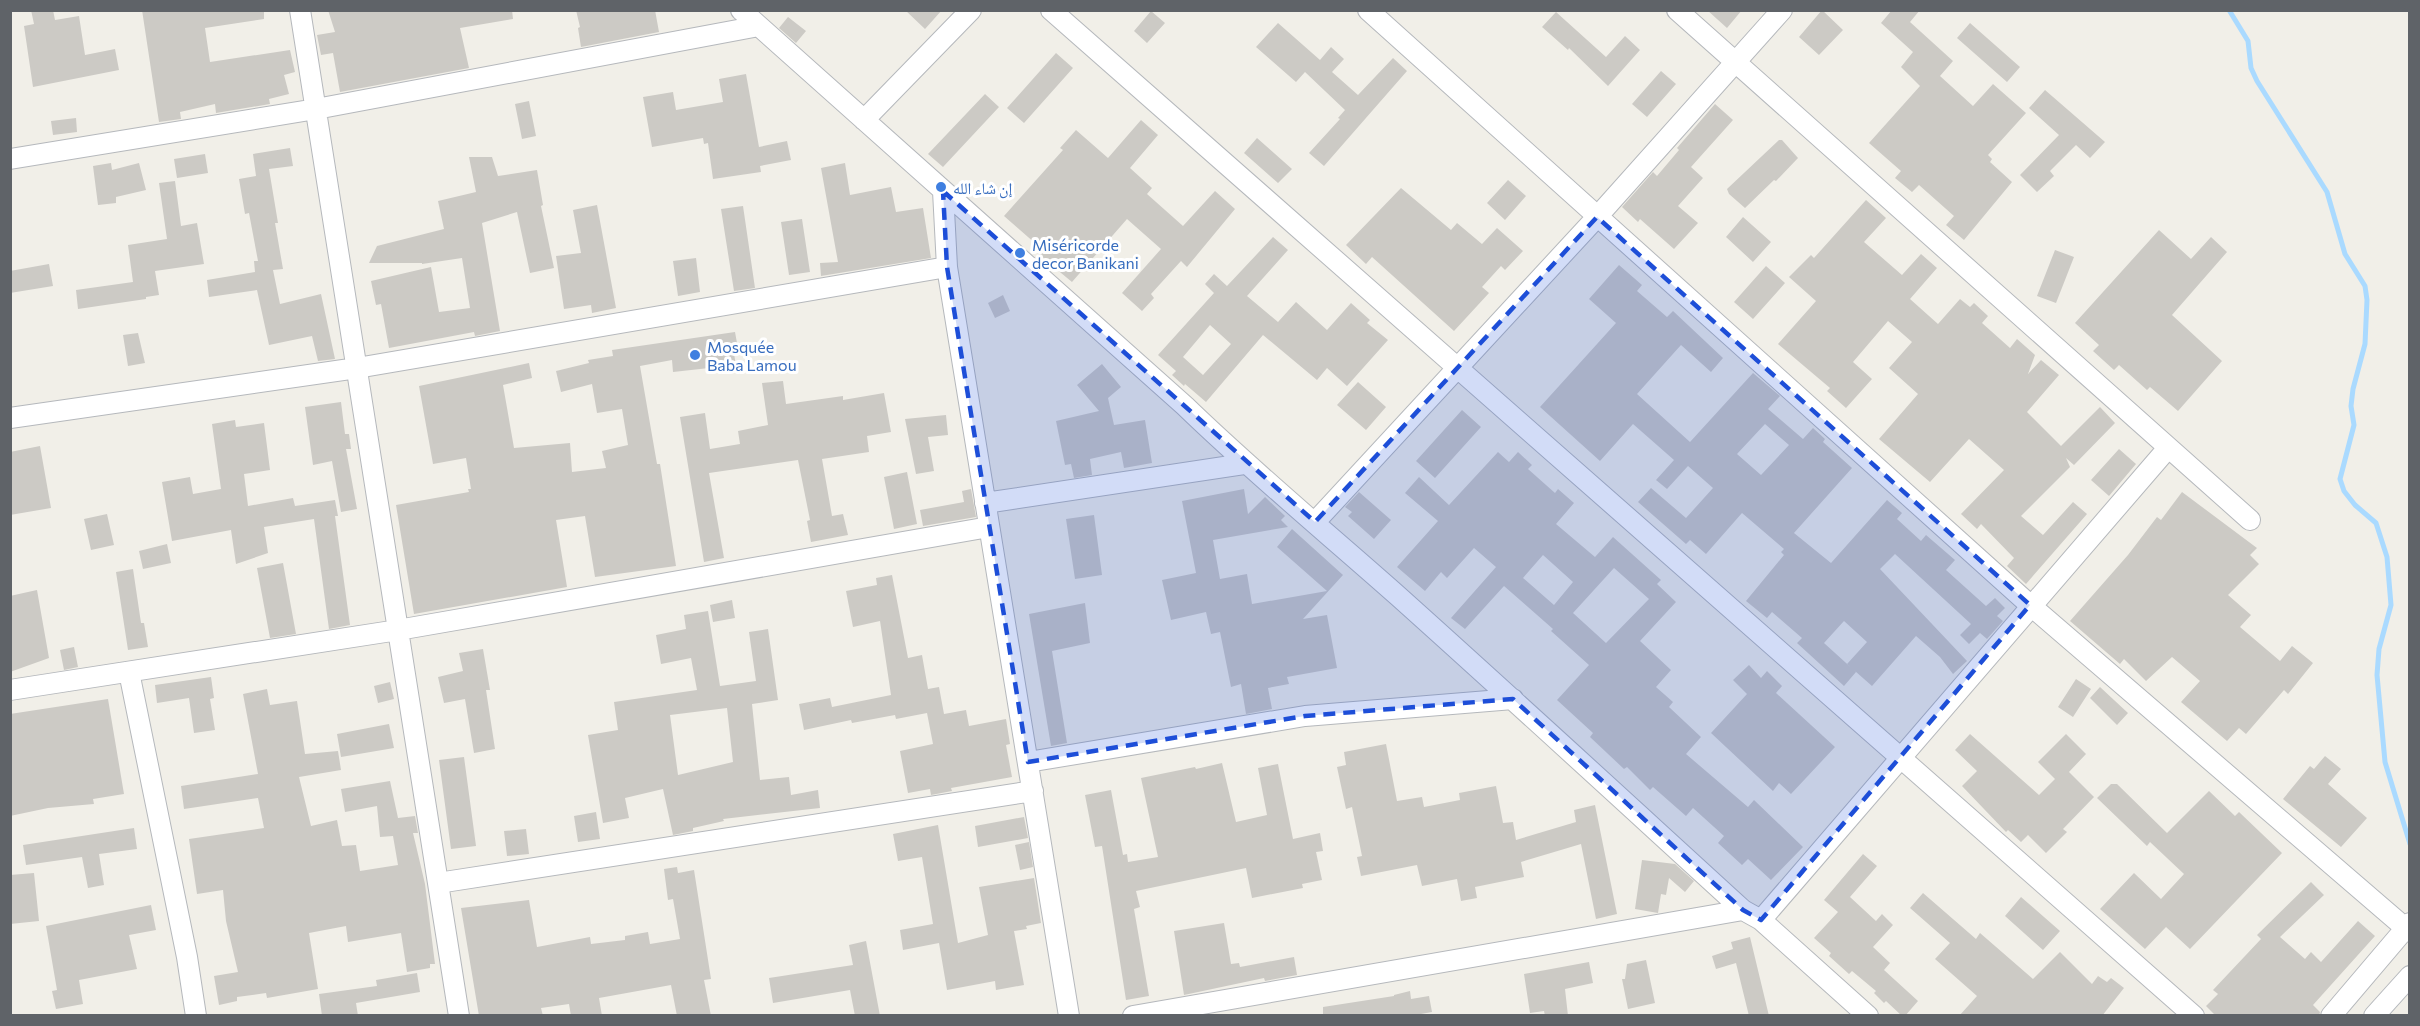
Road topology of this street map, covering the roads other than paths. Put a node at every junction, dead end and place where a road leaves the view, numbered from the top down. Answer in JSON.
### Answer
{"nodes":[{"id":1,"x":300,"y":10,"type":"edge"},
{"id":2,"x":741,"y":10,"type":"edge"},
{"id":3,"x":970,"y":10,"type":"edge"},
{"id":4,"x":1051,"y":10,"type":"edge"},
{"id":5,"x":1368,"y":10,"type":"edge"},
{"id":6,"x":1677,"y":10,"type":"edge"},
{"id":7,"x":1782,"y":10,"type":"edge"},
{"id":8,"x":759,"y":26,"type":"junction"},
{"id":9,"x":1736,"y":63,"type":"junction"},
{"id":10,"x":316,"y":109,"type":"junction"},
{"id":11,"x":864,"y":120,"type":"junction"},
{"id":12,"x":10,"y":159,"type":"edge"},
{"id":13,"x":943,"y":191,"type":"junction"},
{"id":14,"x":1597,"y":217,"type":"junction"},
{"id":15,"x":947,"y":267,"type":"junction"},
{"id":16,"x":357,"y":368,"type":"junction"},
{"id":17,"x":1457,"y":369,"type":"junction"},
{"id":18,"x":10,"y":418,"type":"edge"},
{"id":19,"x":2168,"y":448,"type":"junction"},
{"id":20,"x":1244,"y":464,"type":"junction"},
{"id":21,"x":985,"y":503,"type":"junction"},
{"id":22,"x":2250,"y":520,"type":"dead end"},
{"id":23,"x":1315,"y":522,"type":"junction"},
{"id":24,"x":989,"y":527,"type":"junction"},
{"id":25,"x":2030,"y":605,"type":"junction"},
{"id":26,"x":398,"y":630,"type":"junction"},
{"id":27,"x":129,"y":672,"type":"junction"},
{"id":28,"x":10,"y":690,"type":"edge"},
{"id":29,"x":1513,"y":699,"type":"junction"},
{"id":30,"x":1899,"y":758,"type":"junction"},
{"id":31,"x":1028,"y":762,"type":"junction"},
{"id":32,"x":1033,"y":791,"type":"junction"},
{"id":33,"x":438,"y":883,"type":"junction"},
{"id":34,"x":1743,"y":910,"type":"junction"},
{"id":35,"x":1761,"y":920,"type":"junction"},
{"id":36,"x":2408,"y":928,"type":"edge"},
{"id":37,"x":2409,"y":976,"type":"edge"},
{"id":38,"x":196,"y":1016,"type":"edge"},
{"id":39,"x":459,"y":1016,"type":"edge"},
{"id":40,"x":1069,"y":1016,"type":"edge"},
{"id":41,"x":1133,"y":1016,"type":"edge"},
{"id":42,"x":1868,"y":1016,"type":"edge"},
{"id":43,"x":2194,"y":1016,"type":"edge"},
{"id":44,"x":2331,"y":1016,"type":"edge"},
{"id":45,"x":2374,"y":1016,"type":"edge"}],
"edges":[{"from":1,"to":10,"type":"street"},
{"from":2,"to":8,"type":"street"},
{"from":3,"to":11,"type":"street"},
{"from":4,"to":17,"type":"street"},
{"from":5,"to":14,"type":"street"},
{"from":6,"to":9,"type":"street"},
{"from":7,"to":9,"type":"street"},
{"from":8,"to":10,"type":"street"},
{"from":8,"to":11,"type":"street"},
{"from":9,"to":14,"type":"street"},
{"from":9,"to":19,"type":"street"},
{"from":10,"to":12,"type":"street"},
{"from":10,"to":16,"type":"street"},
{"from":11,"to":13,"type":"street"},
{"from":13,"to":15,"type":"street"},
{"from":13,"to":20,"type":"street"},
{"from":14,"to":17,"type":"street"},
{"from":14,"to":25,"type":"street"},
{"from":15,"to":16,"type":"street"},
{"from":15,"to":21,"type":"street"},
{"from":16,"to":18,"type":"street"},
{"from":16,"to":26,"type":"street"},
{"from":17,"to":23,"type":"street"},
{"from":17,"to":30,"type":"street"},
{"from":19,"to":22,"type":"street"},
{"from":19,"to":25,"type":"street"},
{"from":20,"to":21,"type":"street"},
{"from":20,"to":23,"type":"street"},
{"from":21,"to":24,"type":"street"},
{"from":23,"to":29,"type":"street"},
{"from":24,"to":26,"type":"street"},
{"from":24,"to":31,"type":"street"},
{"from":25,"to":30,"type":"street"},
{"from":25,"to":36,"type":"street"},
{"from":26,"to":27,"type":"street"},
{"from":26,"to":33,"type":"street"},
{"from":27,"to":28,"type":"street"},
{"from":27,"to":38,"type":"street"},
{"from":29,"to":31,"type":"street"},
{"from":29,"to":34,"type":"street"},
{"from":30,"to":35,"type":"street"},
{"from":30,"to":43,"type":"street"},
{"from":31,"to":32,"type":"street"},
{"from":32,"to":33,"type":"street"},
{"from":32,"to":40,"type":"street"},
{"from":33,"to":39,"type":"street"},
{"from":34,"to":35,"type":"street"},
{"from":34,"to":41,"type":"street"},
{"from":35,"to":42,"type":"street"},
{"from":36,"to":44,"type":"street"},
{"from":37,"to":45,"type":"street"}]}
